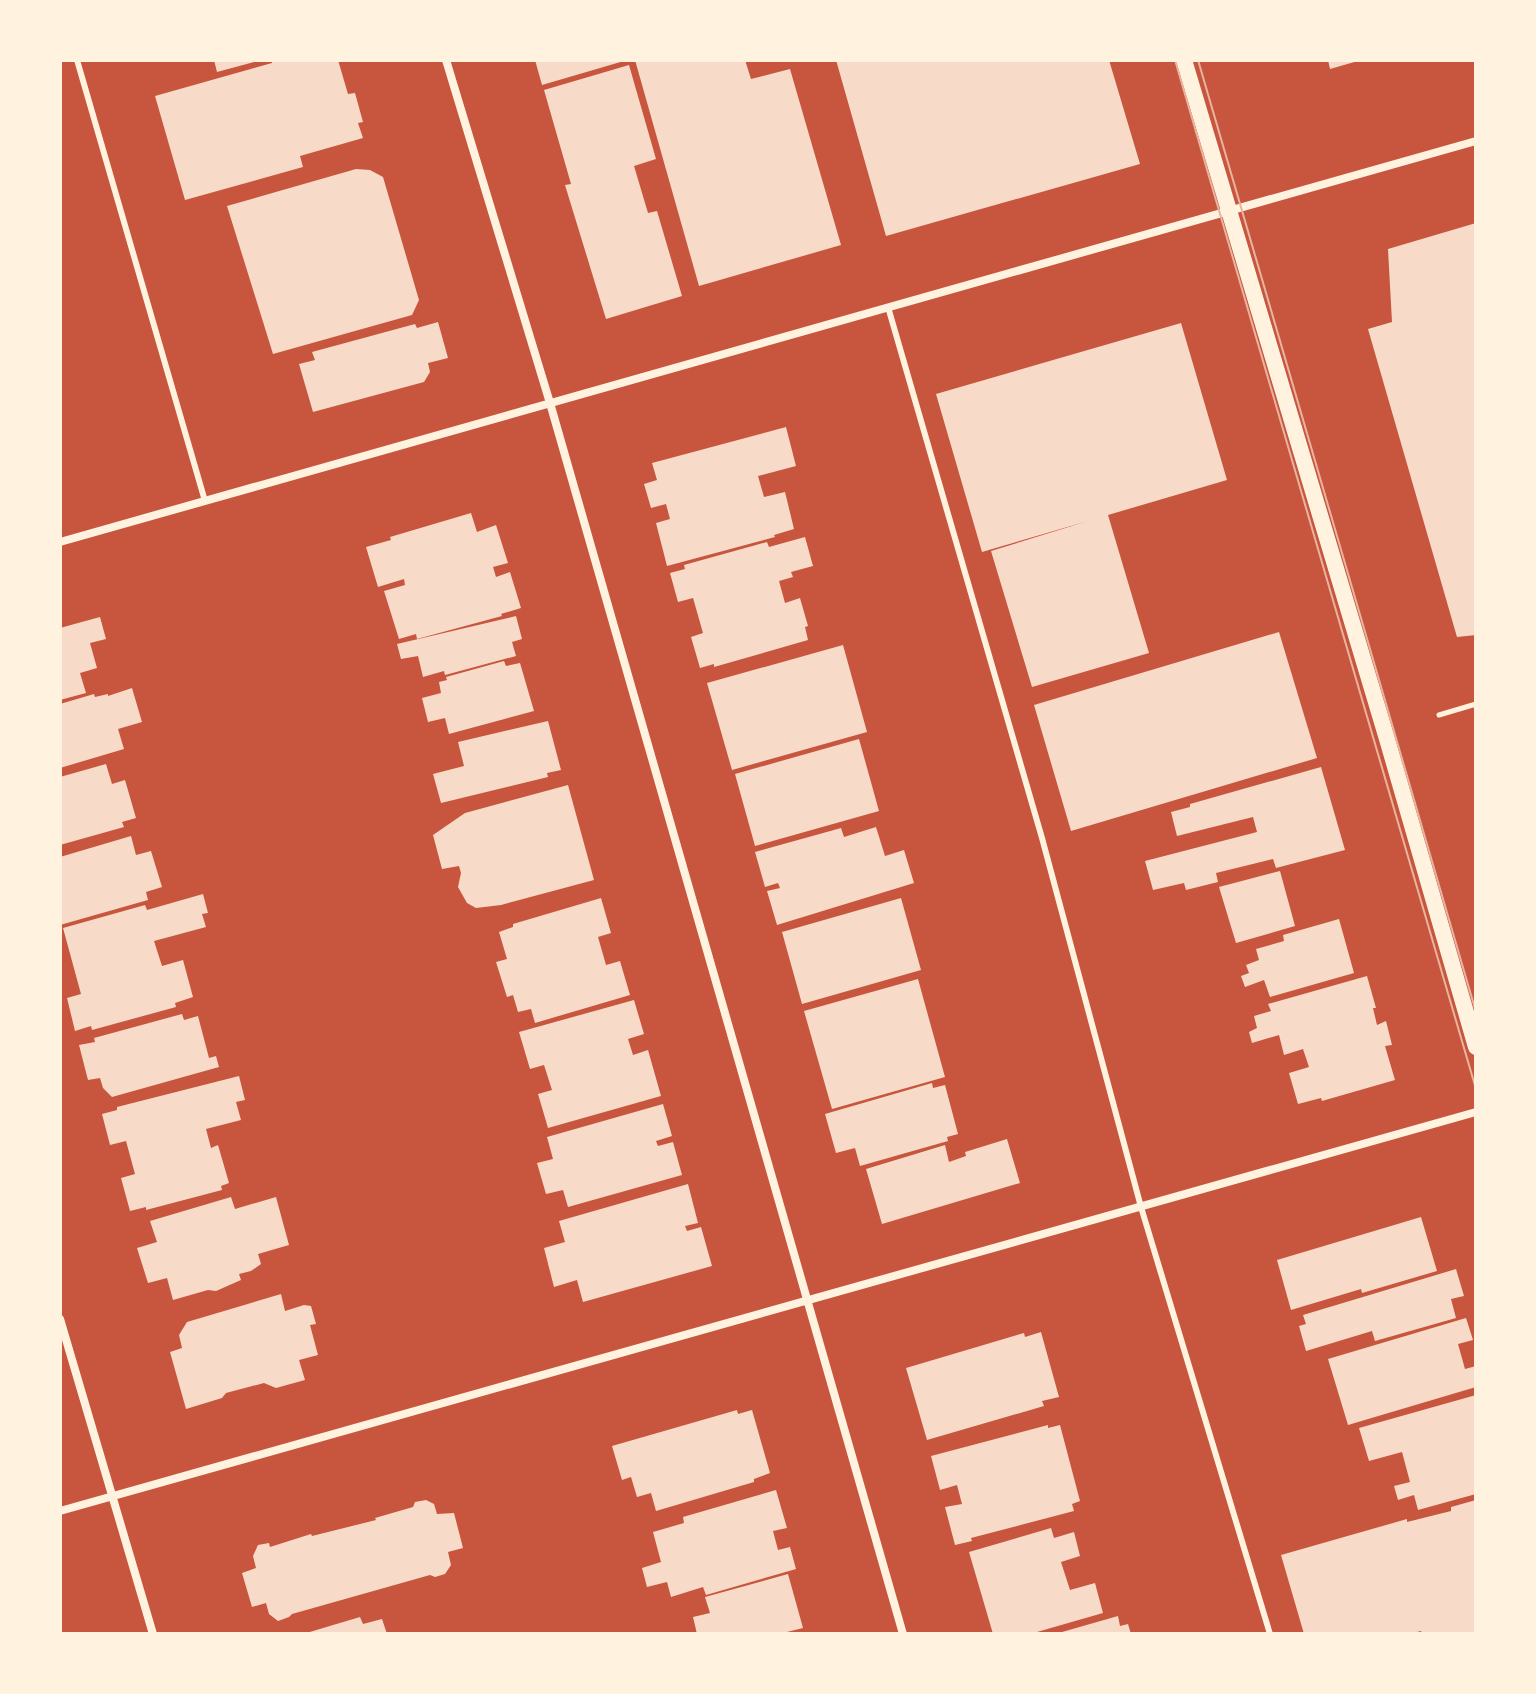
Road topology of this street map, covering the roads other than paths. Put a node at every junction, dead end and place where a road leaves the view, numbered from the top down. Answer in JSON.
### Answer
{"nodes":[{"id":1,"x":77,"y":60,"type":"edge"},
{"id":2,"x":446,"y":60,"type":"edge"},
{"id":3,"x":1184,"y":60,"type":"edge"},
{"id":4,"x":1476,"y":141,"type":"edge"},
{"id":5,"x":1228,"y":211,"type":"junction"},
{"id":6,"x":888,"y":307,"type":"junction"},
{"id":7,"x":550,"y":403,"type":"junction"},
{"id":8,"x":205,"y":501,"type":"junction"},
{"id":9,"x":60,"y":542,"type":"edge"},
{"id":10,"x":1476,"y":1047,"type":"edge"},
{"id":11,"x":1476,"y":1112,"type":"edge"},
{"id":12,"x":1141,"y":1207,"type":"junction"},
{"id":13,"x":807,"y":1300,"type":"junction"},
{"id":14,"x":60,"y":1319,"type":"edge"},
{"id":15,"x":112,"y":1497,"type":"junction"},
{"id":16,"x":60,"y":1511,"type":"edge"},
{"id":17,"x":153,"y":1634,"type":"edge"},
{"id":18,"x":903,"y":1634,"type":"edge"},
{"id":19,"x":1270,"y":1634,"type":"edge"}],
"edges":[{"from":1,"to":8,"type":"lane"},
{"from":2,"to":7,"type":"street"},
{"from":3,"to":5,"type":"main road"},
{"from":4,"to":5,"type":"street"},
{"from":5,"to":6,"type":"street"},
{"from":5,"to":10,"type":"main road"},
{"from":6,"to":7,"type":"street"},
{"from":6,"to":12,"type":"lane"},
{"from":7,"to":8,"type":"street"},
{"from":7,"to":13,"type":"street"},
{"from":8,"to":9,"type":"street"},
{"from":11,"to":12,"type":"street"},
{"from":12,"to":13,"type":"street"},
{"from":12,"to":19,"type":"lane"},
{"from":13,"to":15,"type":"street"},
{"from":13,"to":18,"type":"street"},
{"from":14,"to":15,"type":"street"},
{"from":15,"to":16,"type":"street"},
{"from":15,"to":17,"type":"street"}]}
